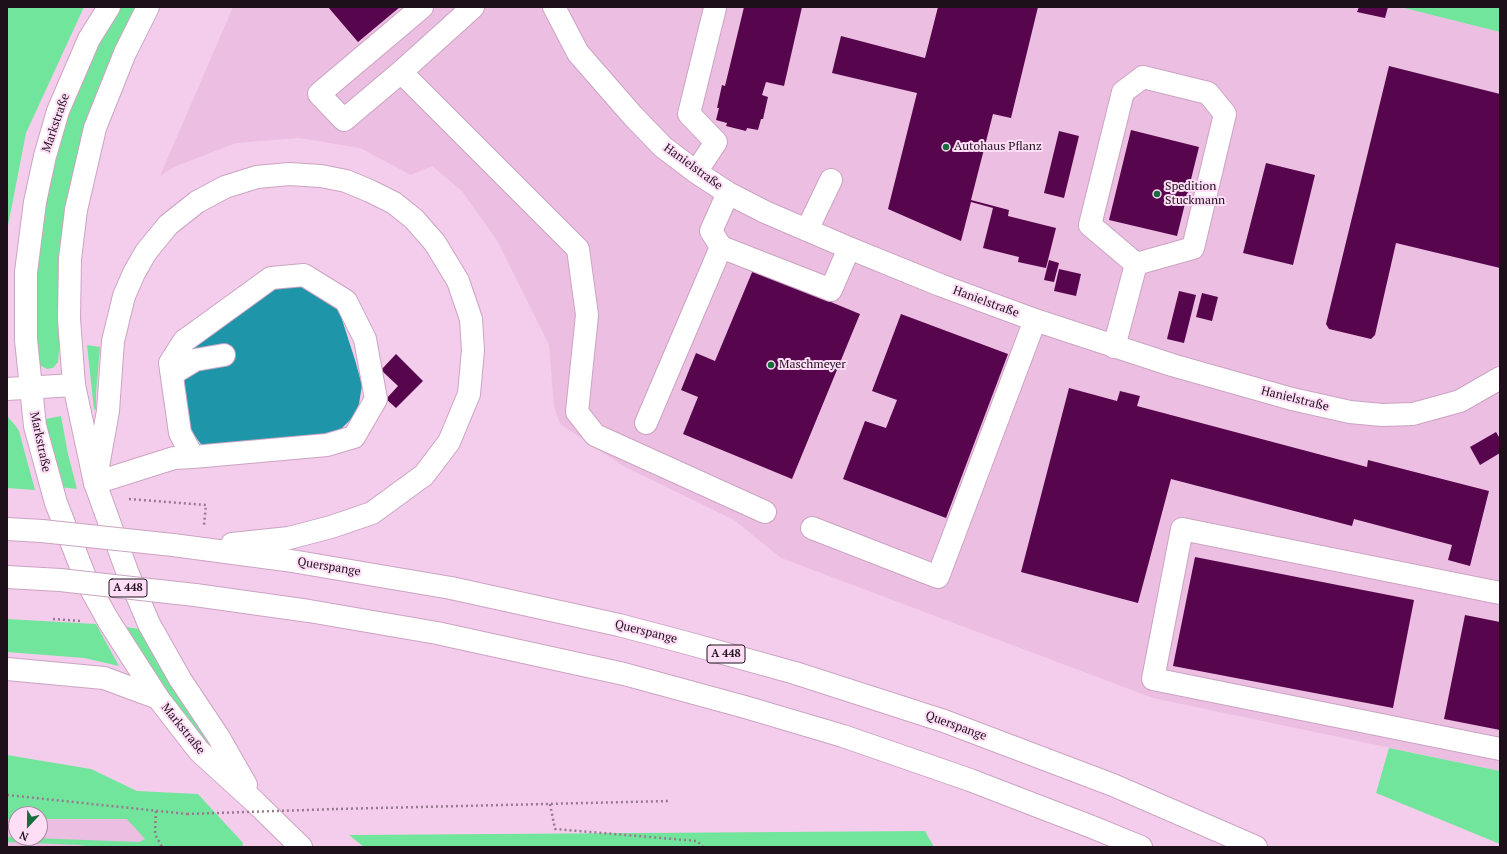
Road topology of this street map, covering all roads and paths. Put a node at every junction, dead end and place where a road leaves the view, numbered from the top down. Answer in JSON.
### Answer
{"nodes":[{"id":1,"x":109,"y":7,"type":"edge"},
{"id":2,"x":148,"y":7,"type":"edge"},
{"id":3,"x":422,"y":7,"type":"edge"},
{"id":4,"x":473,"y":7,"type":"edge"},
{"id":5,"x":554,"y":7,"type":"edge"},
{"id":6,"x":715,"y":8,"type":"dead end"},
{"id":7,"x":401,"y":72,"type":"junction"},
{"id":8,"x":696,"y":172,"type":"junction"},
{"id":9,"x":831,"y":180,"type":"dead end"},
{"id":10,"x":728,"y":193,"type":"junction"},
{"id":11,"x":807,"y":230,"type":"junction"},
{"id":12,"x":721,"y":247,"type":"junction"},
{"id":13,"x":849,"y":248,"type":"junction"},
{"id":14,"x":1136,"y":264,"type":"junction"},
{"id":15,"x":1035,"y":320,"type":"junction"},
{"id":16,"x":1114,"y":347,"type":"junction"},
{"id":17,"x":224,"y":355,"type":"dead end"},
{"id":18,"x":172,"y":374,"type":"junction"},
{"id":19,"x":1500,"y":378,"type":"edge"},
{"id":20,"x":74,"y":385,"type":"junction"},
{"id":21,"x":31,"y":388,"type":"junction"},
{"id":22,"x":7,"y":390,"type":"edge"},
{"id":23,"x":646,"y":423,"type":"dead end"},
{"id":24,"x":193,"y":457,"type":"junction"},
{"id":25,"x":95,"y":483,"type":"junction"},
{"id":26,"x":152,"y":500,"type":"dead end"},
{"id":27,"x":765,"y":512,"type":"dead end"},
{"id":28,"x":812,"y":528,"type":"dead end"},
{"id":29,"x":7,"y":529,"type":"edge"},
{"id":30,"x":173,"y":545,"type":"junction"},
{"id":31,"x":202,"y":545,"type":"junction"},
{"id":32,"x":7,"y":577,"type":"edge"},
{"id":33,"x":1499,"y":587,"type":"edge"},
{"id":34,"x":53,"y":619,"type":"dead end"},
{"id":35,"x":87,"y":621,"type":"dead end"},
{"id":36,"x":7,"y":669,"type":"edge"},
{"id":37,"x":158,"y":698,"type":"junction"},
{"id":38,"x":1500,"y":749,"type":"edge"},
{"id":39,"x":7,"y":795,"type":"edge"},
{"id":40,"x":670,"y":801,"type":"dead end"},
{"id":41,"x":255,"y":802,"type":"junction"},
{"id":42,"x":550,"y":804,"type":"junction"},
{"id":43,"x":156,"y":811,"type":"junction"},
{"id":44,"x":162,"y":847,"type":"edge"},
{"id":45,"x":301,"y":847,"type":"edge"},
{"id":46,"x":703,"y":847,"type":"edge"},
{"id":47,"x":1141,"y":847,"type":"edge"},
{"id":48,"x":1256,"y":847,"type":"edge"}],
"edges":[{"from":1,"to":21,"type":"main road","name":"Markstraße"},
{"from":2,"to":20,"type":"main road","name":"Markstraße"},
{"from":3,"to":7,"type":"main road"},
{"from":4,"to":7,"type":"main road"},
{"from":5,"to":8,"type":"main road","name":"Hanielstraße"},
{"from":6,"to":8,"type":"main road"},
{"from":7,"to":27,"type":"main road"},
{"from":8,"to":10,"type":"main road","name":"Hanielstraße"},
{"from":9,"to":11,"type":"main road"},
{"from":10,"to":11,"type":"main road","name":"Hanielstraße"},
{"from":10,"to":12,"type":"main road"},
{"from":11,"to":13,"type":"main road","name":"Hanielstraße"},
{"from":12,"to":13,"type":"main road"},
{"from":12,"to":23,"type":"main road"},
{"from":13,"to":15,"type":"main road","name":"Hanielstraße"},
{"from":14,"to":14,"type":"main road"},
{"from":14,"to":16,"type":"main road"},
{"from":15,"to":16,"type":"main road","name":"Hanielstraße"},
{"from":15,"to":28,"type":"main road"},
{"from":16,"to":19,"type":"main road","name":"Hanielstraße"},
{"from":17,"to":18,"type":"main road"},
{"from":18,"to":24,"type":"main road"},
{"from":18,"to":24,"type":"main road"},
{"from":20,"to":21,"type":"main road"},
{"from":20,"to":25,"type":"main road","name":"Markstraße"},
{"from":21,"to":22,"type":"main road"},
{"from":21,"to":37,"type":"main road","name":"Markstraße"},
{"from":24,"to":25,"type":"main road"},
{"from":25,"to":31,"type":"main road"},
{"from":25,"to":41,"type":"main road","name":"Markstraße"},
{"from":26,"to":31,"type":"path"},
{"from":29,"to":30,"type":"main road","name":"Querspange","number":"A 448","bridge":true},
{"from":30,"to":31,"type":"main road"},
{"from":30,"to":48,"type":"main road","name":"Querspange","number":"A 448"},
{"from":32,"to":47,"type":"main road","number":"A 448","bridge":true},
{"from":33,"to":38,"type":"main road"},
{"from":34,"to":35,"type":"path"},
{"from":36,"to":37,"type":"main road"},
{"from":37,"to":41,"type":"main road","name":"Markstraße"},
{"from":39,"to":43,"type":"path"},
{"from":40,"to":42,"type":"path"},
{"from":41,"to":45,"type":"main road","name":"Markstraße"},
{"from":42,"to":43,"type":"path","bridge":true},
{"from":42,"to":46,"type":"path"},
{"from":43,"to":44,"type":"path"}]}
